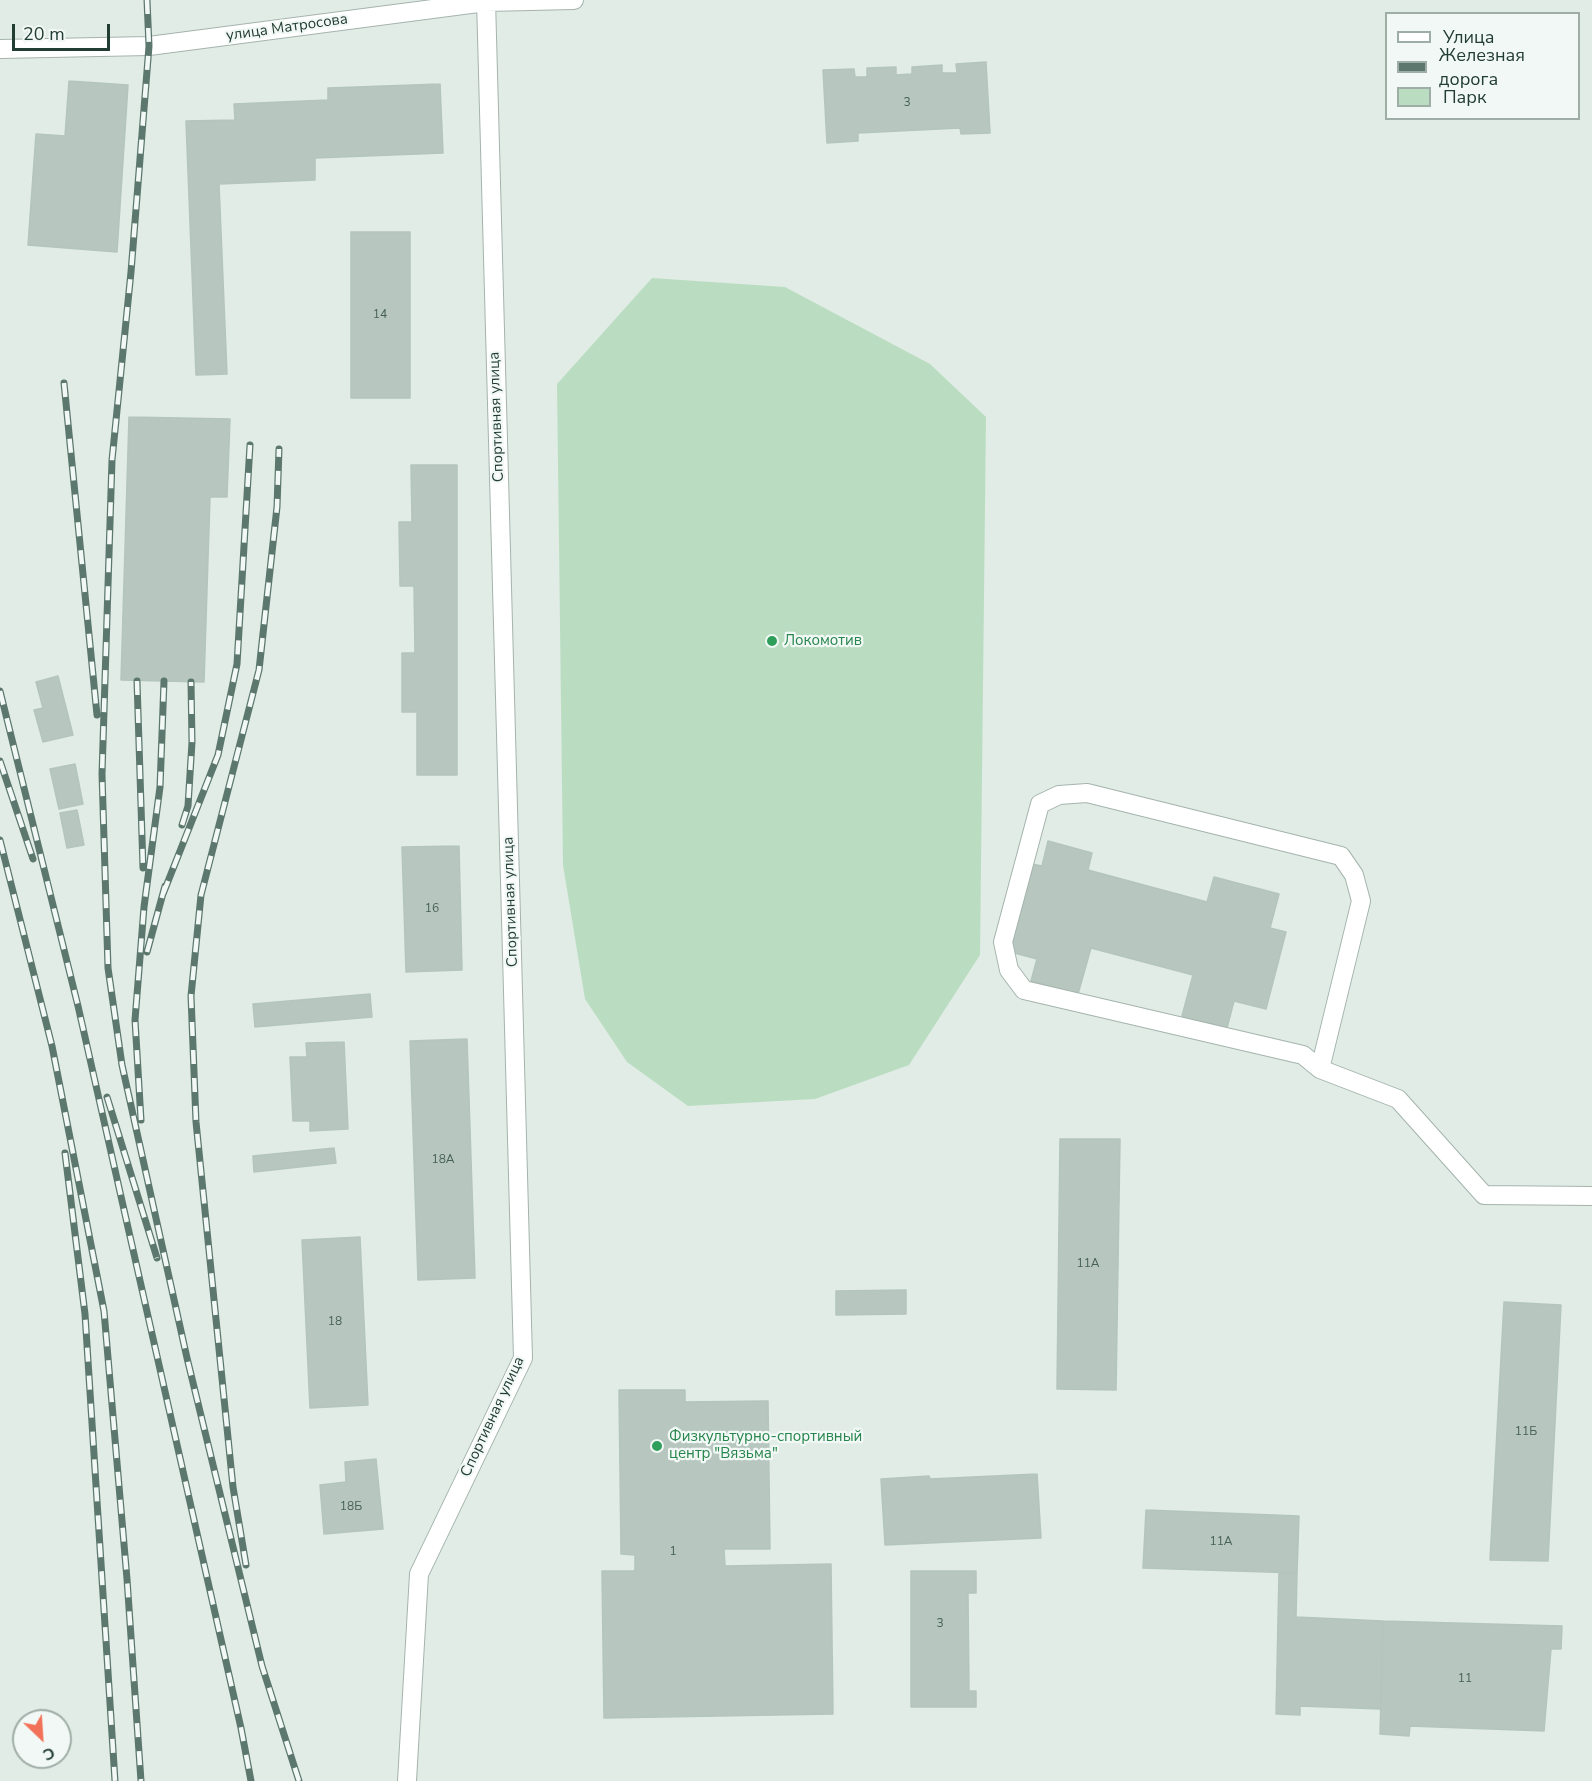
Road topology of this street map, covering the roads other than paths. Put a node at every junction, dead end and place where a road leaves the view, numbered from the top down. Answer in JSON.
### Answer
{"nodes":[{"id":1,"x":574,"y":0,"type":"edge"},
{"id":2,"x":486,"y":1,"type":"edge"},
{"id":3,"x":0,"y":49,"type":"edge"},
{"id":4,"x":1320,"y":1069,"type":"junction"},
{"id":5,"x":1592,"y":1196,"type":"edge"},
{"id":6,"x":407,"y":1781,"type":"edge"}],
"edges":[{"from":1,"to":2,"type":"street","name":"улица Матросова"},
{"from":2,"to":3,"type":"street","name":"улица Матросова"},
{"from":2,"to":6,"type":"street","name":"Спортивная улица"},
{"from":4,"to":4,"type":"street"},
{"from":4,"to":5,"type":"street"}]}
